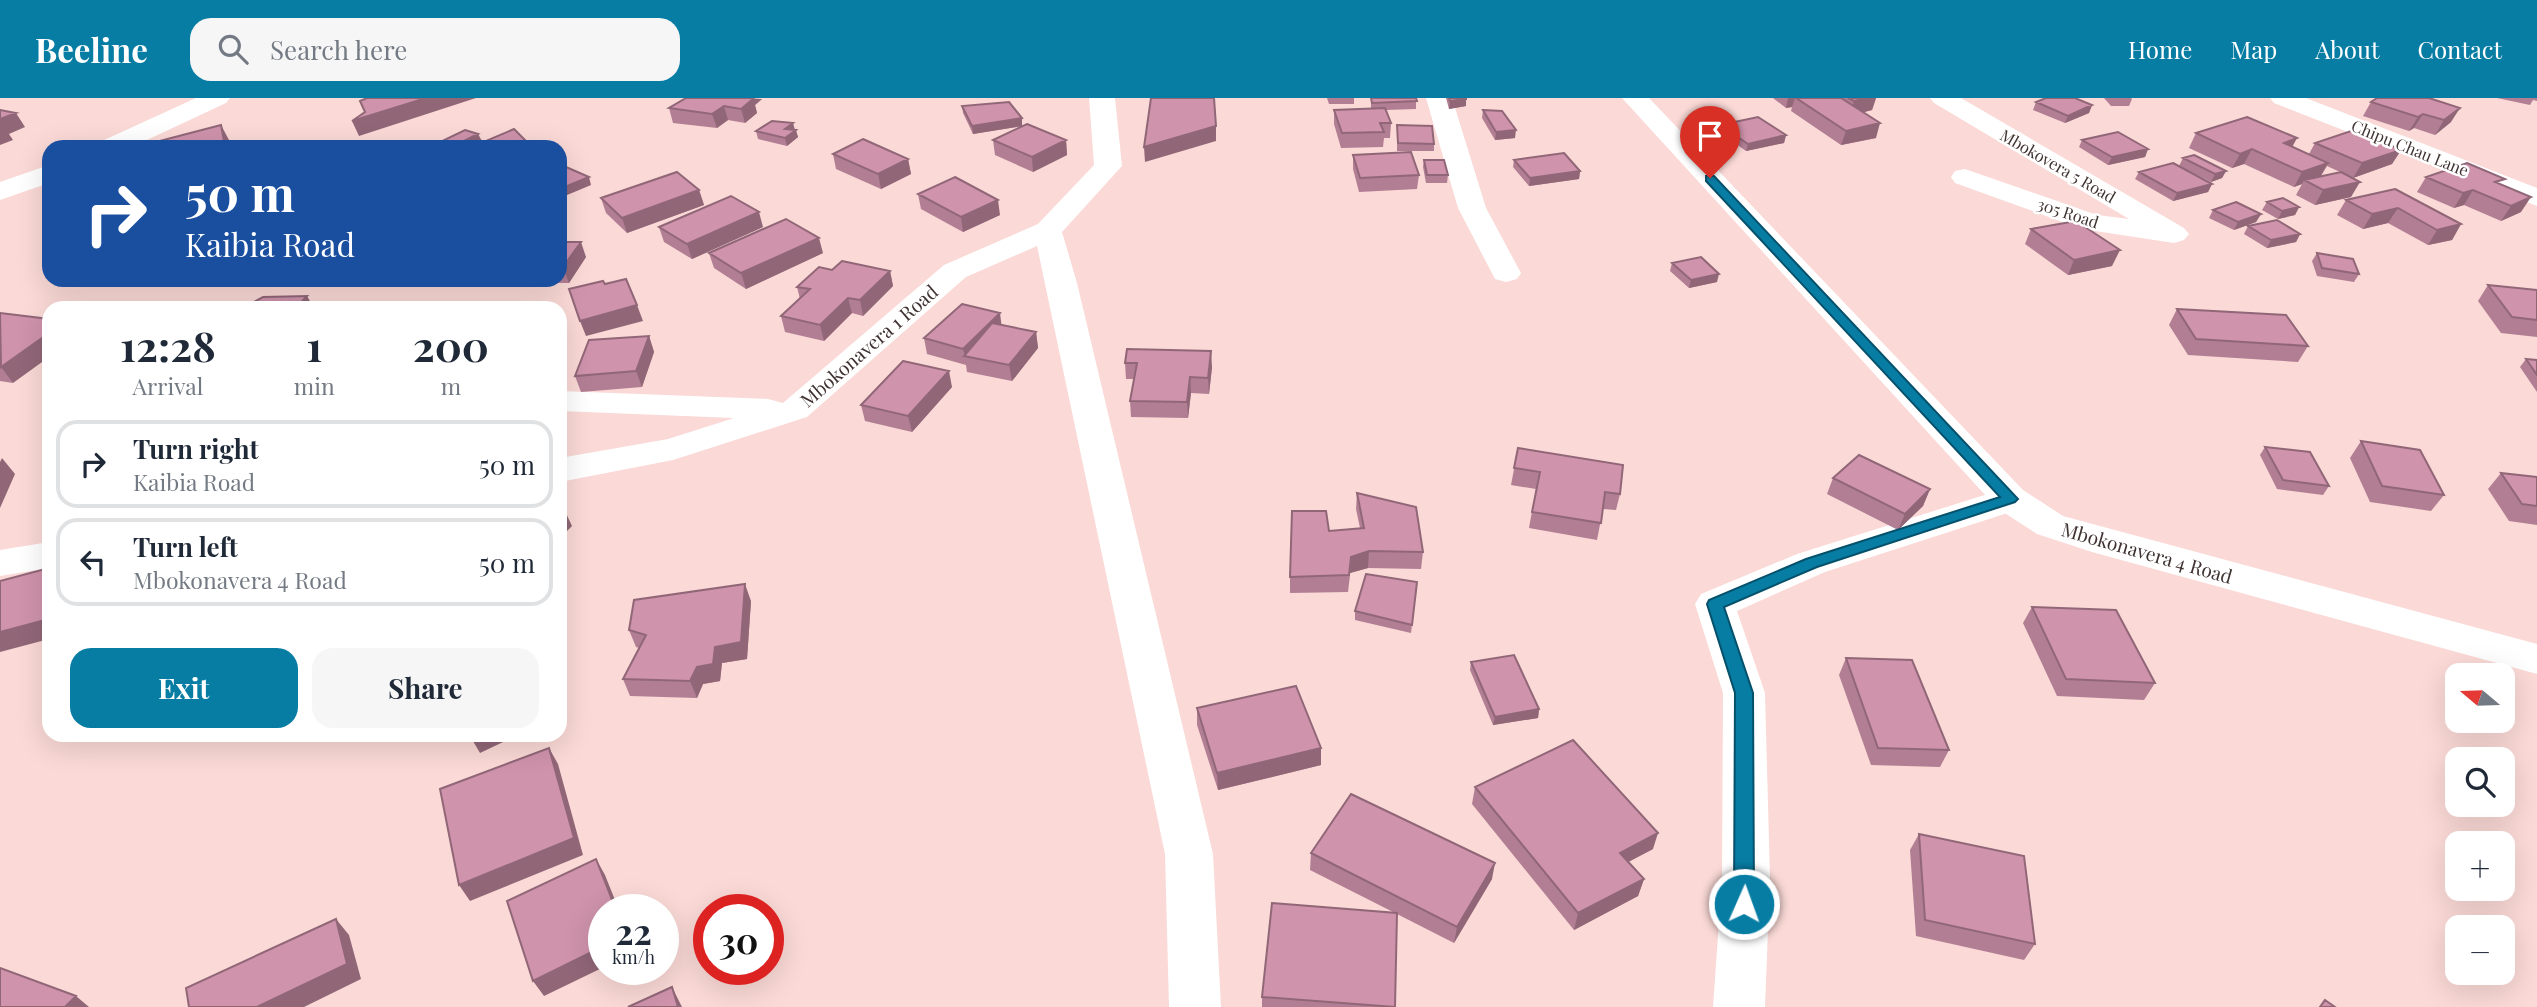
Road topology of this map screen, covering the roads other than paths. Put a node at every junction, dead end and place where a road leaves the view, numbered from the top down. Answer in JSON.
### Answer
{"nodes":[{"id":1,"x":216,"y":98,"type":"edge"},
{"id":2,"x":1102,"y":98,"type":"edge"},
{"id":3,"x":1439,"y":98,"type":"edge"},
{"id":4,"x":1635,"y":98,"type":"edge"},
{"id":5,"x":1943,"y":98,"type":"edge"},
{"id":6,"x":2283,"y":98,"type":"edge"},
{"id":7,"x":126,"y":140,"type":"edge"},
{"id":8,"x":42,"y":176,"type":"edge"},
{"id":9,"x":1965,"y":177,"type":"dead end"},
{"id":10,"x":0,"y":192,"type":"edge"},
{"id":11,"x":2537,"y":198,"type":"edge"},
{"id":12,"x":1047,"y":231,"type":"junction"},
{"id":13,"x":2174,"y":234,"type":"joint"},
{"id":14,"x":1506,"y":273,"type":"dead end"},
{"id":15,"x":567,"y":401,"type":"edge"},
{"id":16,"x":795,"y":410,"type":"junction"},
{"id":17,"x":567,"y":469,"type":"edge"},
{"id":18,"x":2010,"y":499,"type":"junction"},
{"id":19,"x":42,"y":556,"type":"edge"},
{"id":20,"x":0,"y":563,"type":"edge"},
{"id":21,"x":2537,"y":659,"type":"edge"},
{"id":22,"x":1195,"y":1007,"type":"edge"},
{"id":23,"x":1739,"y":1007,"type":"edge"}],
"edges":[{"from":1,"to":7,"type":"street"},
{"from":2,"to":12,"type":"street"},
{"from":3,"to":14,"type":"street"},
{"from":4,"to":18,"type":"street","name":"Mbokonavera 4 Road"},
{"from":5,"to":13,"type":"street","name":"Mbokovera 5 Road"},
{"from":6,"to":11,"type":"street","name":"Chipu Chau Lane"},
{"from":8,"to":10,"type":"street"},
{"from":9,"to":13,"type":"street","name":"305 Road"},
{"from":12,"to":16,"type":"street","name":"Mbokonavera 1 Road"},
{"from":12,"to":22,"type":"street"},
{"from":15,"to":16,"type":"street"},
{"from":16,"to":17,"type":"street","name":"Mbokonavera 1 Road"},
{"from":18,"to":21,"type":"street","name":"Mbokonavera 4 Road"},
{"from":18,"to":23,"type":"street"},
{"from":19,"to":20,"type":"street"}]}
